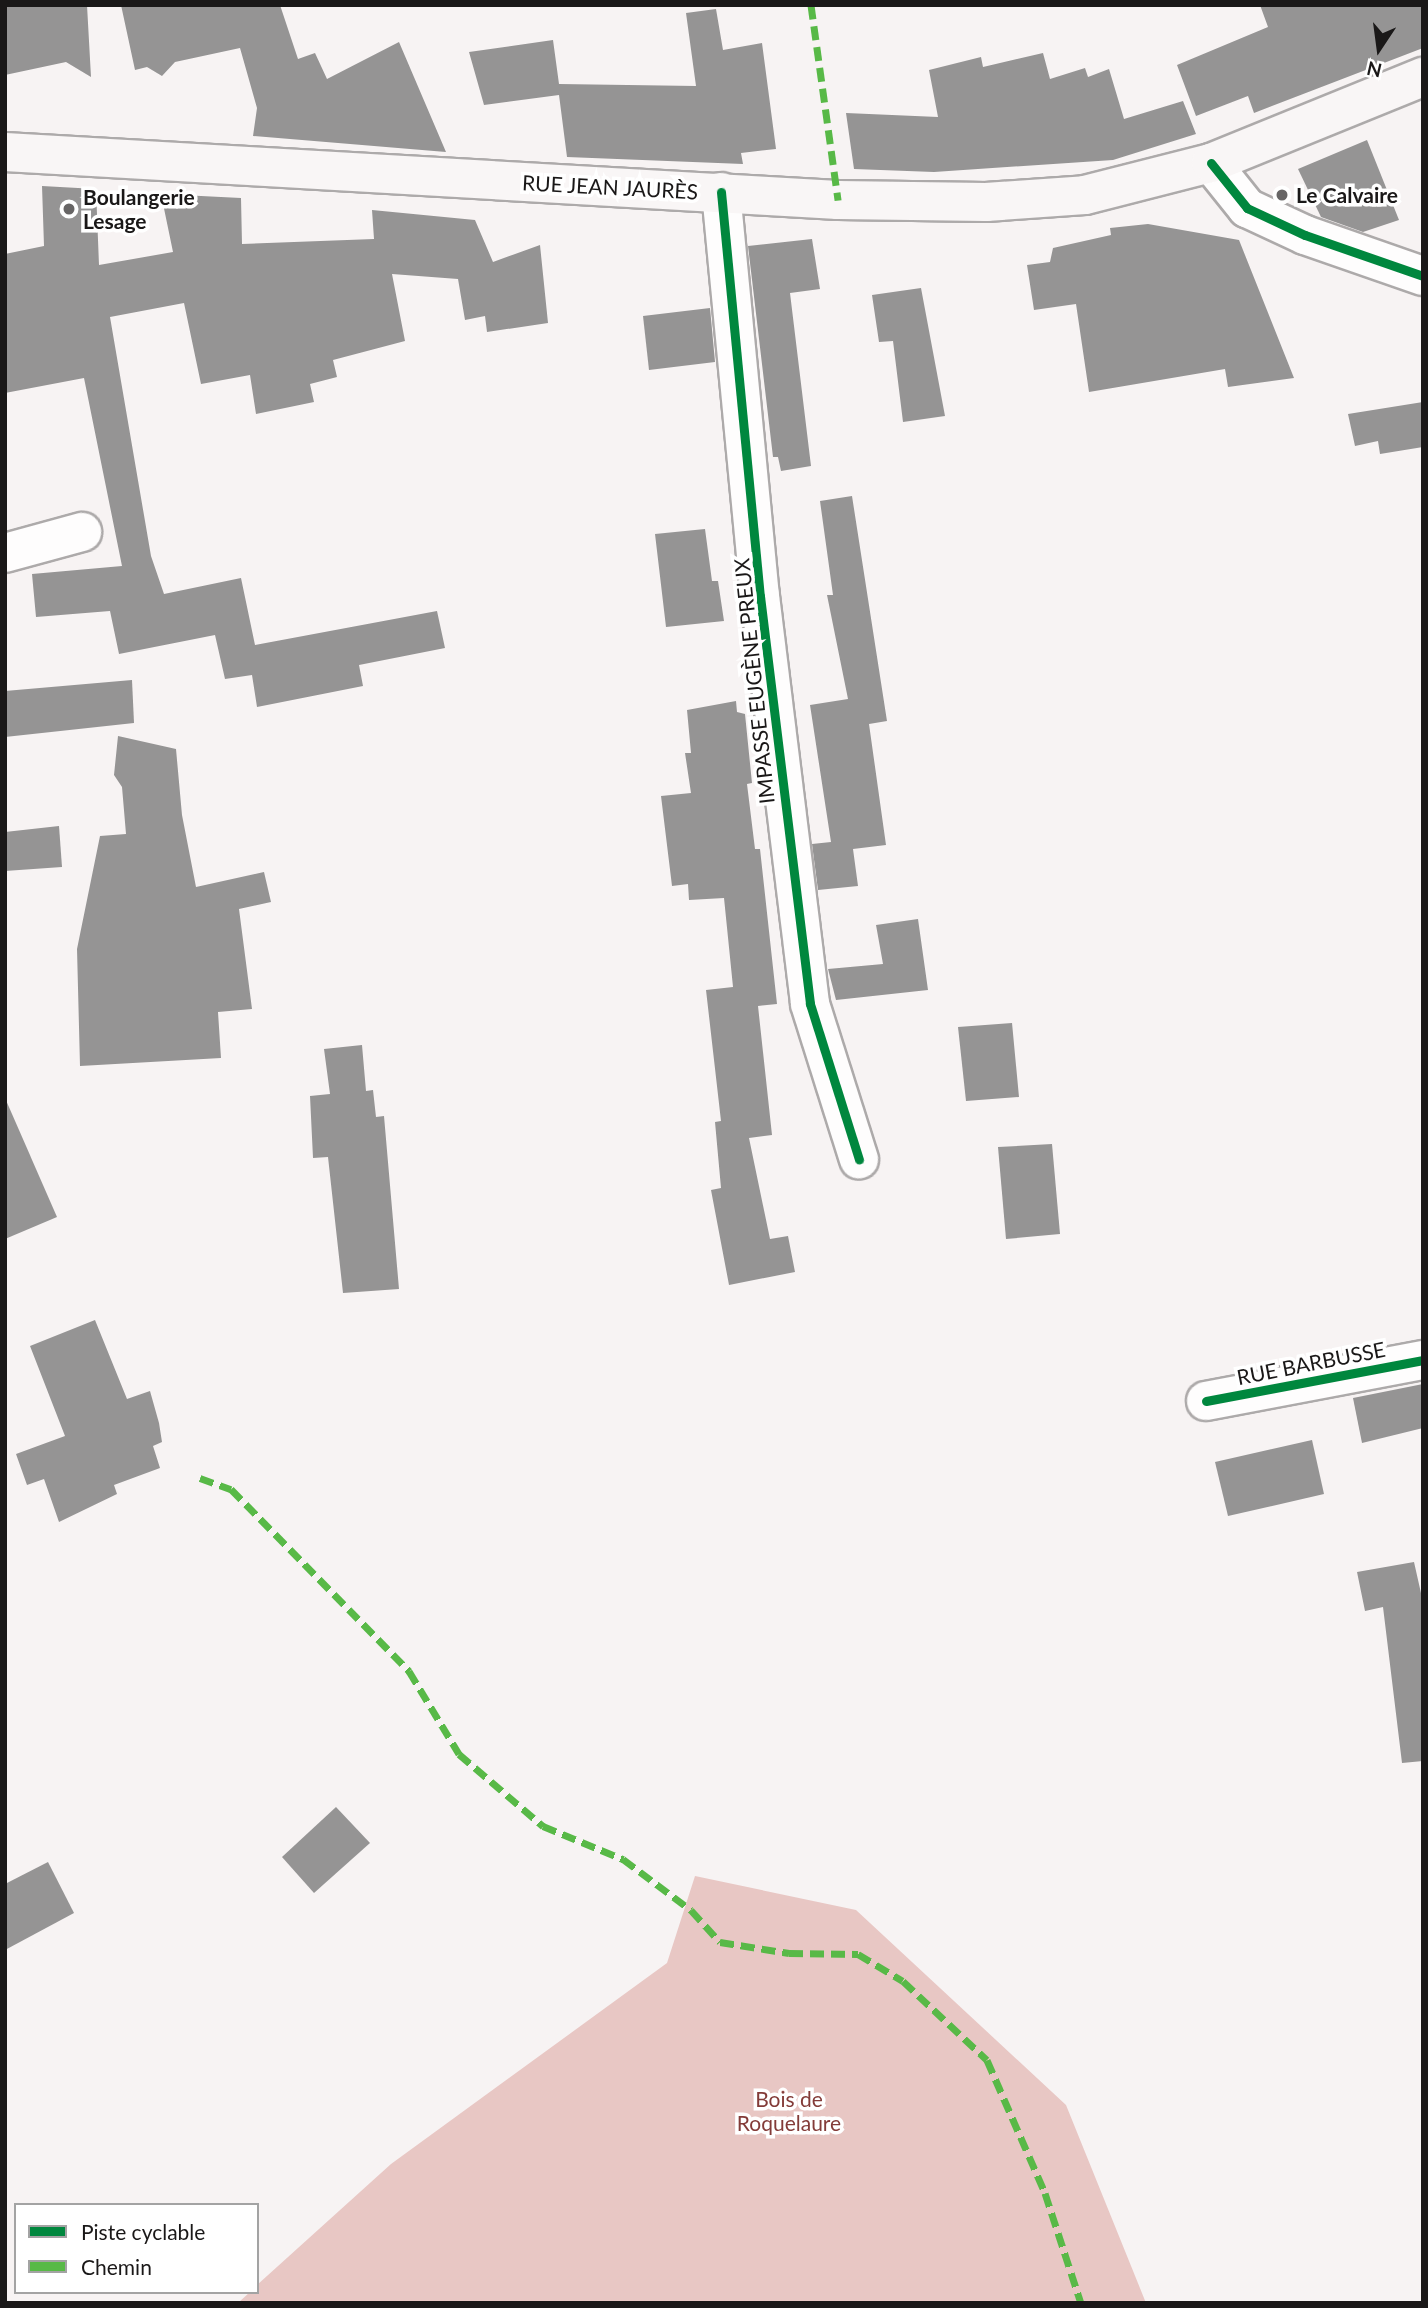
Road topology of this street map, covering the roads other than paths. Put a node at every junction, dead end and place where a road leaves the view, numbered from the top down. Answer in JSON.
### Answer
{"nodes":[{"id":1,"x":1423,"y":77,"type":"edge"},
{"id":2,"x":5,"y":152,"type":"edge"},
{"id":3,"x":1211,"y":163,"type":"junction"},
{"id":4,"x":722,"y":192,"type":"junction"},
{"id":5,"x":1423,"y":276,"type":"edge"},
{"id":6,"x":82,"y":532,"type":"dead end"},
{"id":7,"x":5,"y":553,"type":"edge"},
{"id":8,"x":859,"y":1159,"type":"dead end"},
{"id":9,"x":1423,"y":1360,"type":"edge"},
{"id":10,"x":1206,"y":1401,"type":"dead end"}],
"edges":[{"from":1,"to":3,"type":"main road","name":"RUE JEAN JAURÈS"},
{"from":2,"to":4,"type":"main road","name":"RUE JEAN JAURÈS"},
{"from":3,"to":4,"type":"main road","name":"RUE JEAN JAURÈS"},
{"from":3,"to":5,"type":"street"},
{"from":4,"to":8,"type":"street","name":"IMPASSE EUGÈNE PREUX"},
{"from":6,"to":7,"type":"street"},
{"from":9,"to":10,"type":"street","name":"RUE BARBUSSE"}]}
